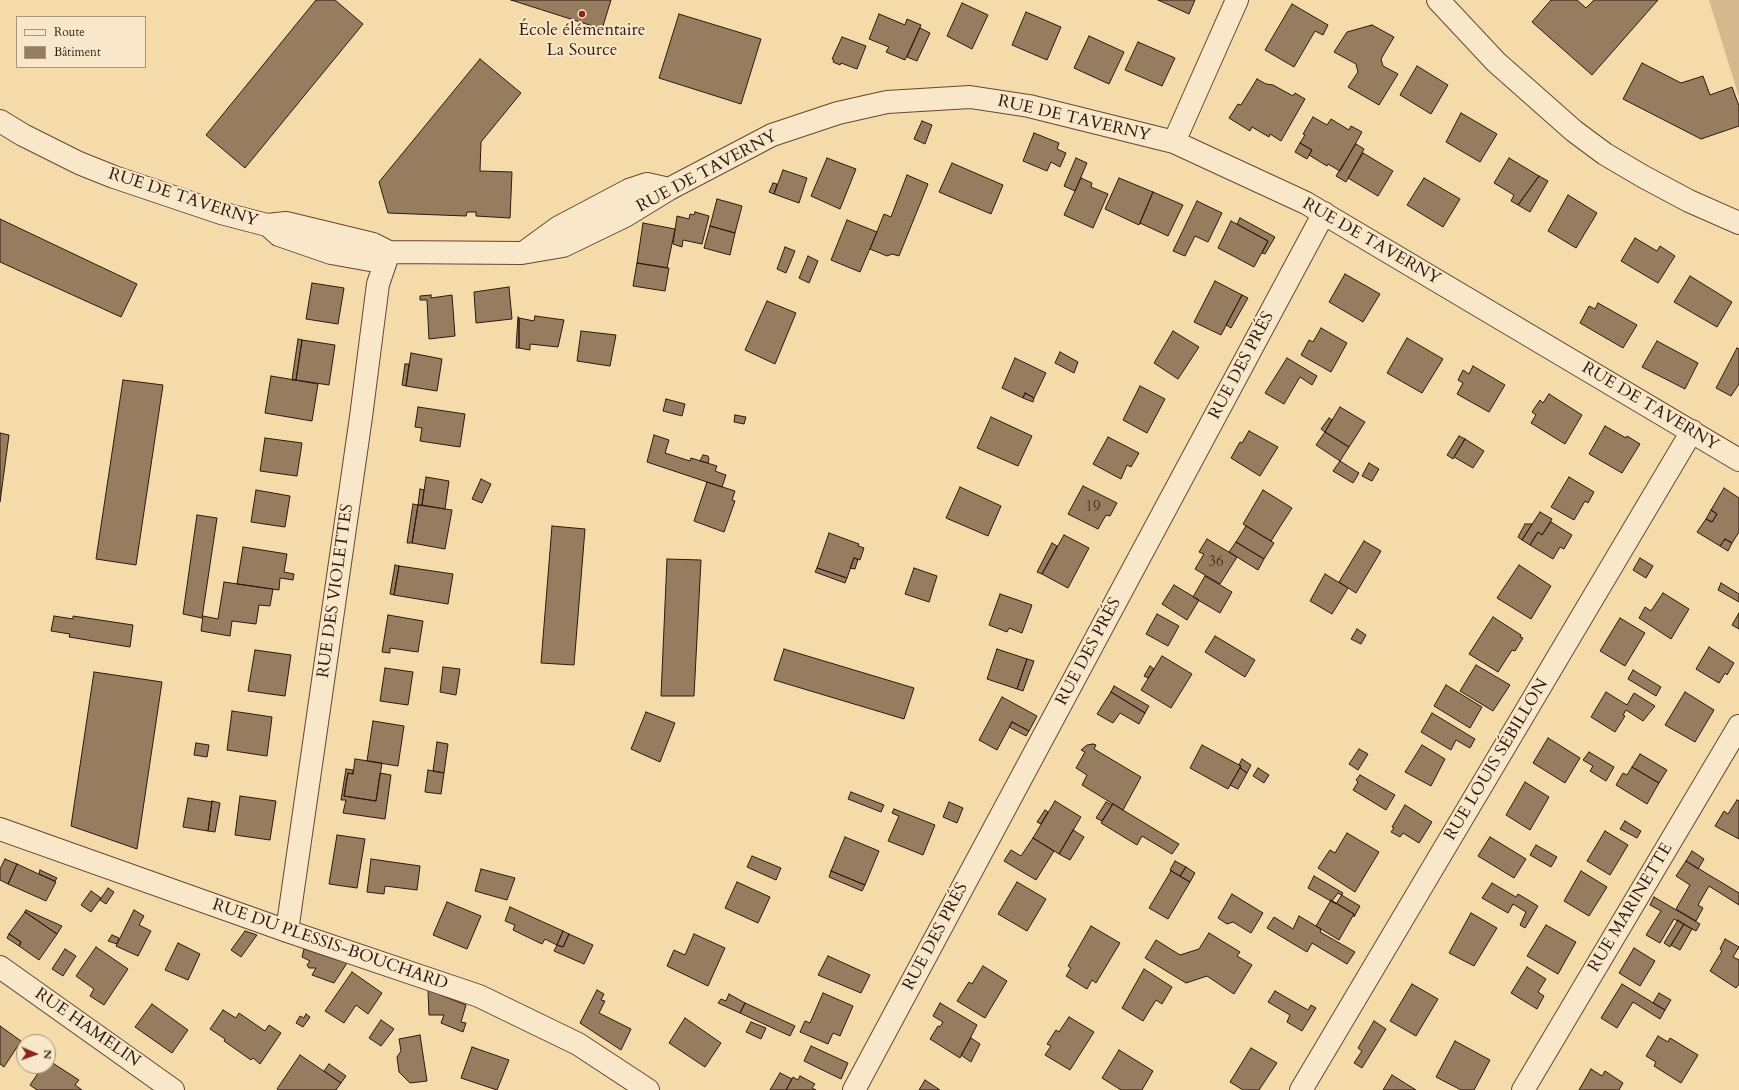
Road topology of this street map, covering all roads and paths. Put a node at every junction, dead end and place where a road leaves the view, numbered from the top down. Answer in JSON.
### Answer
{"nodes":[{"id":1,"x":1237,"y":0,"type":"edge"},
{"id":2,"x":1438,"y":0,"type":"edge"},
{"id":3,"x":0,"y":121,"type":"edge"},
{"id":4,"x":1174,"y":142,"type":"junction"},
{"id":5,"x":1324,"y":213,"type":"junction"},
{"id":6,"x":1739,"y":223,"type":"edge"},
{"id":7,"x":389,"y":252,"type":"junction"},
{"id":8,"x":1692,"y":431,"type":"junction"},
{"id":9,"x":1739,"y":460,"type":"edge"},
{"id":10,"x":1739,"y":726,"type":"edge"},
{"id":11,"x":0,"y":829,"type":"edge"},
{"id":12,"x":287,"y":931,"type":"junction"},
{"id":13,"x":0,"y":967,"type":"edge"},
{"id":14,"x":173,"y":1090,"type":"edge"},
{"id":15,"x":648,"y":1090,"type":"edge"},
{"id":16,"x":854,"y":1090,"type":"edge"},
{"id":17,"x":1301,"y":1090,"type":"edge"},
{"id":18,"x":1523,"y":1090,"type":"edge"}],
"edges":[{"from":1,"to":4,"type":"street"},
{"from":2,"to":6,"type":"street"},
{"from":3,"to":7,"type":"street","name":"RUE DE TAVERNY"},
{"from":4,"to":5,"type":"street","name":"RUE DE TAVERNY"},
{"from":4,"to":7,"type":"street","name":"RUE DE TAVERNY"},
{"from":5,"to":8,"type":"street","name":"RUE DE TAVERNY"},
{"from":5,"to":16,"type":"street","name":"RUE DES PRÉS"},
{"from":7,"to":12,"type":"street","name":"RUE DES VIOLETTES"},
{"from":8,"to":9,"type":"street","name":"RUE DE TAVERNY"},
{"from":8,"to":17,"type":"street","name":"RUE LOUIS SÉBILLON"},
{"from":10,"to":18,"type":"street","name":"RUE MARINETTE"},
{"from":11,"to":12,"type":"street","name":"RUE DU PLESSIS-BOUCHARD"},
{"from":12,"to":15,"type":"street","name":"RUE DU PLESSIS-BOUCHARD"},
{"from":13,"to":14,"type":"street","name":"RUE HAMELIN"}]}
